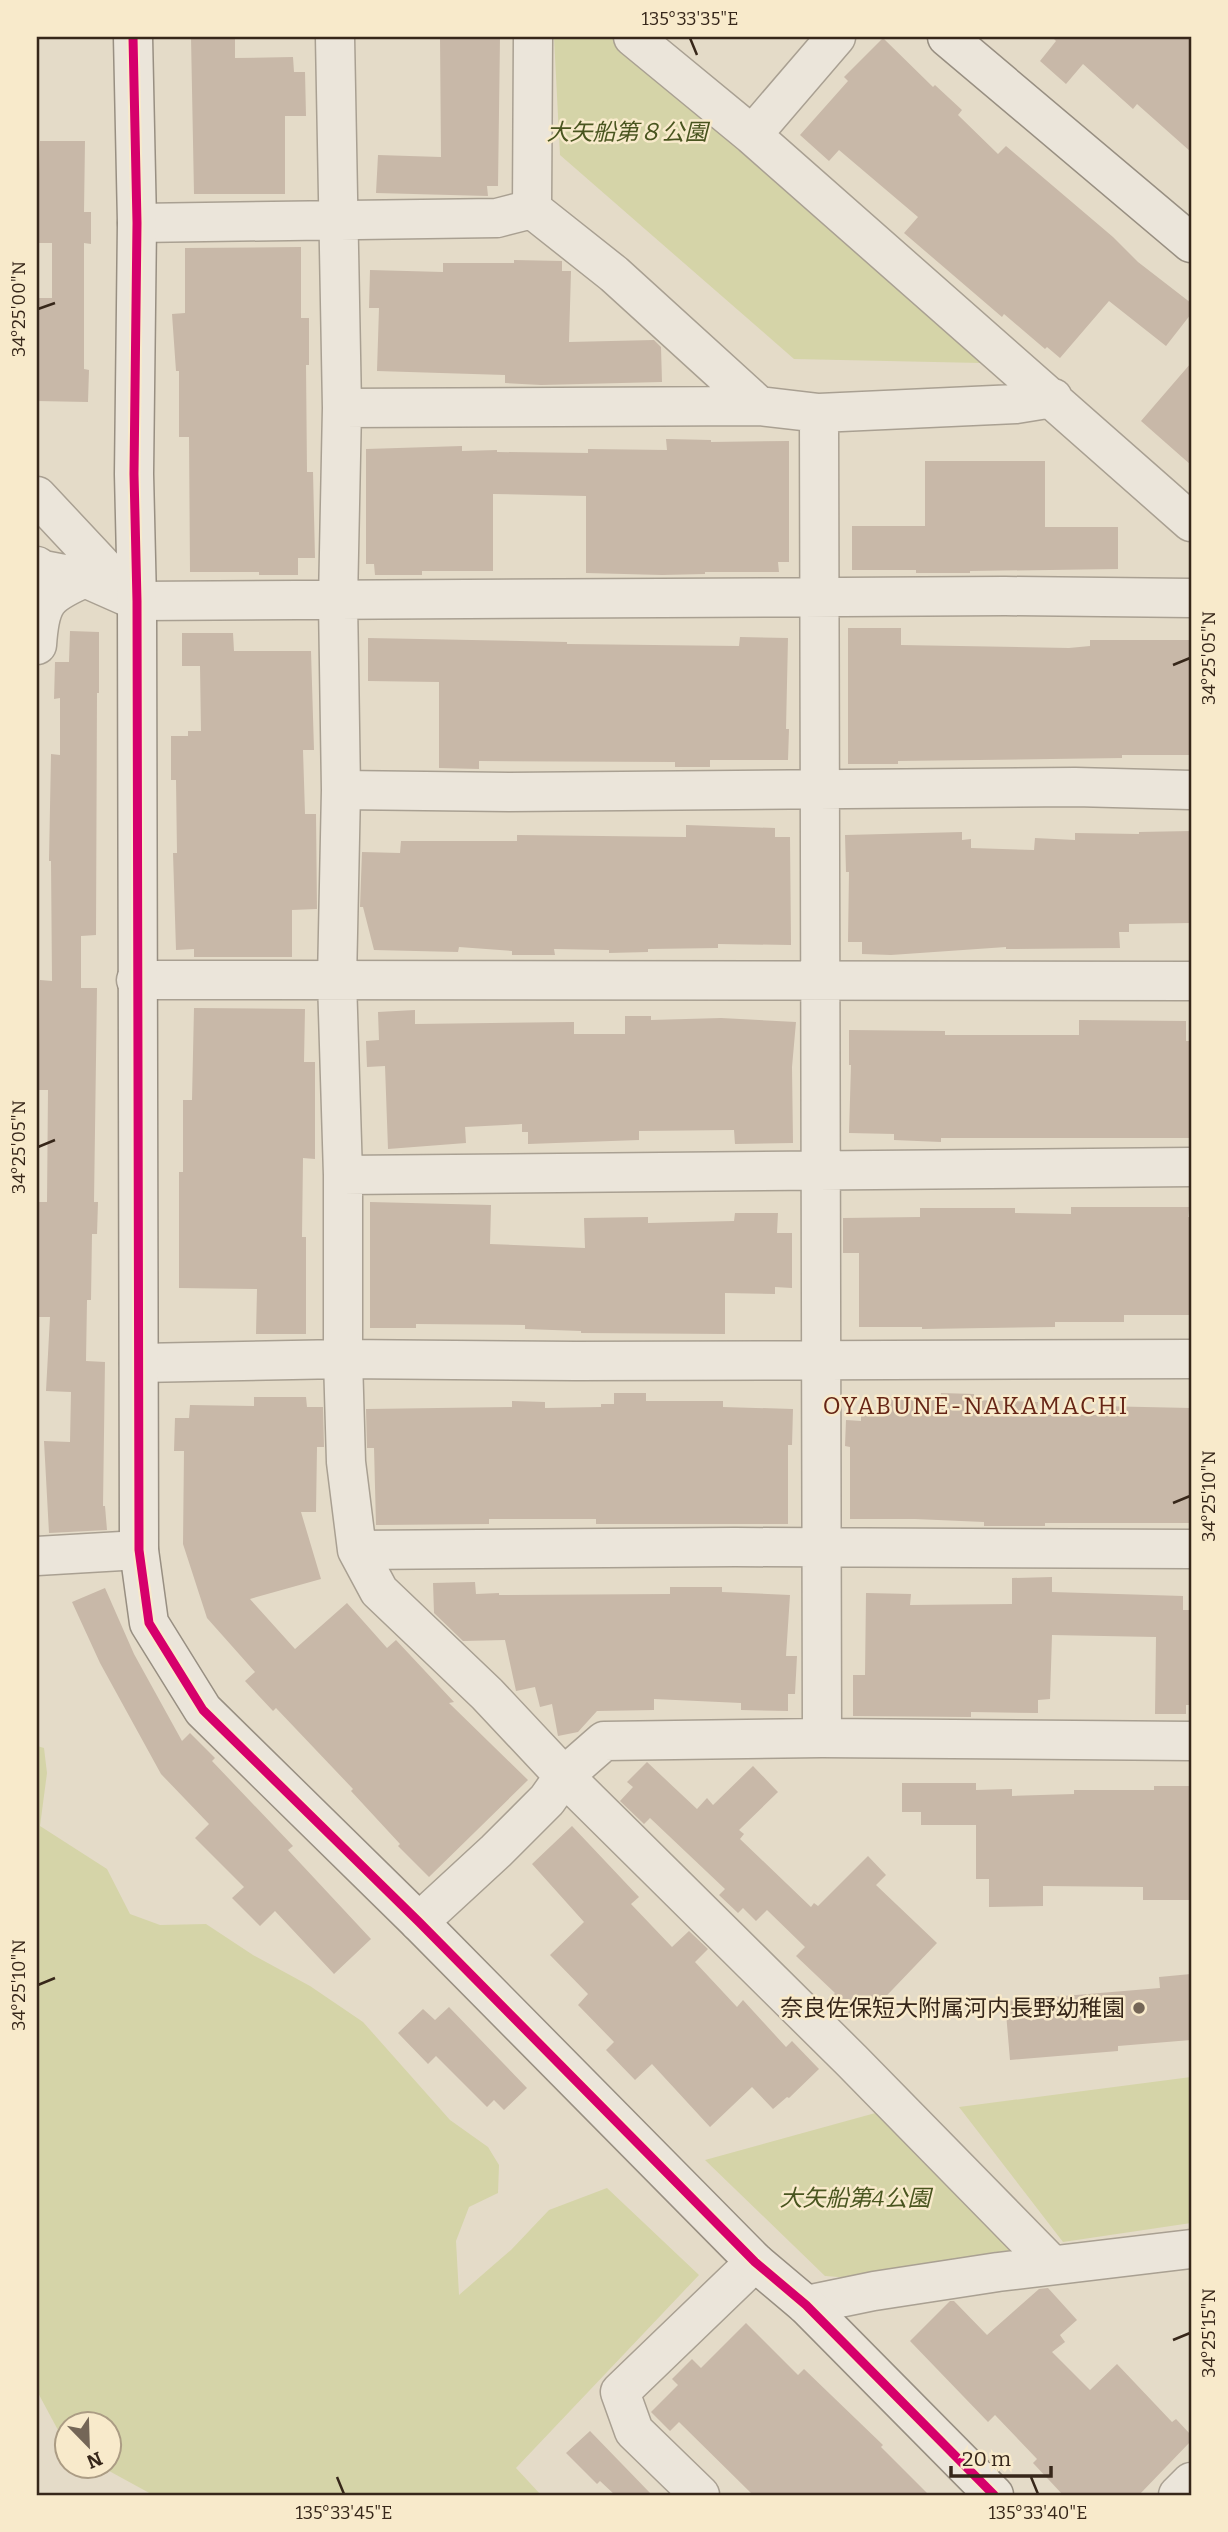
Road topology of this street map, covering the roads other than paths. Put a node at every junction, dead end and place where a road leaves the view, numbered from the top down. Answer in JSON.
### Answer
{"nodes":[{"id":1,"x":133,"y":37,"type":"edge"},
{"id":2,"x":335,"y":37,"type":"edge"},
{"id":3,"x":533,"y":37,"type":"edge"},
{"id":4,"x":633,"y":37,"type":"edge"},
{"id":5,"x":836,"y":37,"type":"edge"},
{"id":6,"x":947,"y":37,"type":"edge"},
{"id":7,"x":752,"y":135,"type":"junction"},
{"id":8,"x":532,"y":209,"type":"junction"},
{"id":9,"x":339,"y":222,"type":"junction"},
{"id":10,"x":137,"y":223,"type":"junction"},
{"id":11,"x":1191,"y":243,"type":"edge"},
{"id":12,"x":1053,"y":398,"type":"junction"},
{"id":13,"x":759,"y":406,"type":"junction"},
{"id":14,"x":342,"y":408,"type":"junction"},
{"id":15,"x":819,"y":413,"type":"junction"},
{"id":16,"x":37,"y":496,"type":"edge"},
{"id":17,"x":1191,"y":522,"type":"edge"},
{"id":18,"x":37,"y":566,"type":"edge"},
{"id":19,"x":85,"y":578,"type":"junction"},
{"id":20,"x":818,"y":597,"type":"junction"},
{"id":21,"x":1191,"y":598,"type":"edge"},
{"id":22,"x":137,"y":601,"type":"junction"},
{"id":23,"x":338,"y":601,"type":"junction"},
{"id":24,"x":37,"y":645,"type":"edge"},
{"id":25,"x":341,"y":790,"type":"junction"},
{"id":26,"x":820,"y":790,"type":"junction"},
{"id":27,"x":1191,"y":790,"type":"edge"},
{"id":28,"x":136,"y":980,"type":"junction"},
{"id":29,"x":337,"y":980,"type":"junction"},
{"id":30,"x":1191,"y":981,"type":"edge"},
{"id":31,"x":821,"y":982,"type":"junction"},
{"id":32,"x":1191,"y":1167,"type":"edge"},
{"id":33,"x":820,"y":1171,"type":"junction"},
{"id":34,"x":343,"y":1175,"type":"junction"},
{"id":35,"x":343,"y":1359,"type":"junction"},
{"id":36,"x":1191,"y":1359,"type":"edge"},
{"id":37,"x":820,"y":1360,"type":"junction"},
{"id":38,"x":139,"y":1363,"type":"junction"},
{"id":39,"x":822,"y":1549,"type":"junction"},
{"id":40,"x":1191,"y":1549,"type":"edge"},
{"id":41,"x":139,"y":1550,"type":"junction"},
{"id":42,"x":358,"y":1550,"type":"junction"},
{"id":43,"x":37,"y":1556,"type":"edge"},
{"id":44,"x":822,"y":1738,"type":"junction"},
{"id":45,"x":1191,"y":1741,"type":"edge"},
{"id":46,"x":564,"y":1776,"type":"junction"},
{"id":47,"x":419,"y":1922,"type":"junction"},
{"id":48,"x":1191,"y":2249,"type":"edge"},
{"id":49,"x":755,"y":2262,"type":"junction"},
{"id":50,"x":1052,"y":2266,"type":"junction"},
{"id":51,"x":806,"y":2305,"type":"junction"},
{"id":52,"x":1191,"y":2482,"type":"edge"},
{"id":53,"x":700,"y":2495,"type":"edge"},
{"id":54,"x":994,"y":2495,"type":"edge"},
{"id":55,"x":1178,"y":2495,"type":"edge"}],
"edges":[{"from":1,"to":10,"type":"street"},
{"from":2,"to":9,"type":"street"},
{"from":3,"to":8,"type":"street"},
{"from":4,"to":7,"type":"street"},
{"from":5,"to":7,"type":"street"},
{"from":6,"to":11,"type":"street"},
{"from":7,"to":12,"type":"street"},
{"from":8,"to":9,"type":"street"},
{"from":8,"to":13,"type":"street"},
{"from":9,"to":10,"type":"street"},
{"from":9,"to":14,"type":"street"},
{"from":10,"to":22,"type":"street"},
{"from":12,"to":15,"type":"street"},
{"from":12,"to":17,"type":"street"},
{"from":13,"to":14,"type":"street"},
{"from":13,"to":15,"type":"street"},
{"from":14,"to":23,"type":"street"},
{"from":15,"to":20,"type":"street"},
{"from":16,"to":22,"type":"street"},
{"from":18,"to":19,"type":"street"},
{"from":19,"to":22,"type":"street"},
{"from":19,"to":24,"type":"street"},
{"from":20,"to":21,"type":"street"},
{"from":20,"to":23,"type":"street"},
{"from":20,"to":26,"type":"street"},
{"from":22,"to":23,"type":"street"},
{"from":22,"to":28,"type":"street"},
{"from":23,"to":25,"type":"street"},
{"from":25,"to":26,"type":"street"},
{"from":25,"to":29,"type":"street"},
{"from":26,"to":27,"type":"street"},
{"from":26,"to":31,"type":"street"},
{"from":28,"to":29,"type":"street"},
{"from":28,"to":38,"type":"street"},
{"from":29,"to":31,"type":"street"},
{"from":29,"to":34,"type":"street"},
{"from":30,"to":31,"type":"street"},
{"from":31,"to":33,"type":"street"},
{"from":32,"to":33,"type":"street"},
{"from":33,"to":34,"type":"street"},
{"from":33,"to":37,"type":"street"},
{"from":34,"to":35,"type":"street"},
{"from":35,"to":37,"type":"street"},
{"from":35,"to":38,"type":"street"},
{"from":35,"to":42,"type":"street"},
{"from":36,"to":37,"type":"street"},
{"from":37,"to":39,"type":"street"},
{"from":38,"to":41,"type":"street"},
{"from":39,"to":40,"type":"street"},
{"from":39,"to":42,"type":"street"},
{"from":39,"to":44,"type":"street"},
{"from":41,"to":43,"type":"street"},
{"from":41,"to":47,"type":"street"},
{"from":42,"to":46,"type":"street"},
{"from":44,"to":45,"type":"street"},
{"from":44,"to":46,"type":"street"},
{"from":46,"to":47,"type":"street"},
{"from":46,"to":50,"type":"street"},
{"from":47,"to":49,"type":"street"},
{"from":48,"to":50,"type":"street"},
{"from":49,"to":51,"type":"street"},
{"from":49,"to":53,"type":"street"},
{"from":50,"to":51,"type":"street"},
{"from":51,"to":54,"type":"street"},
{"from":52,"to":55,"type":"street"}]}
